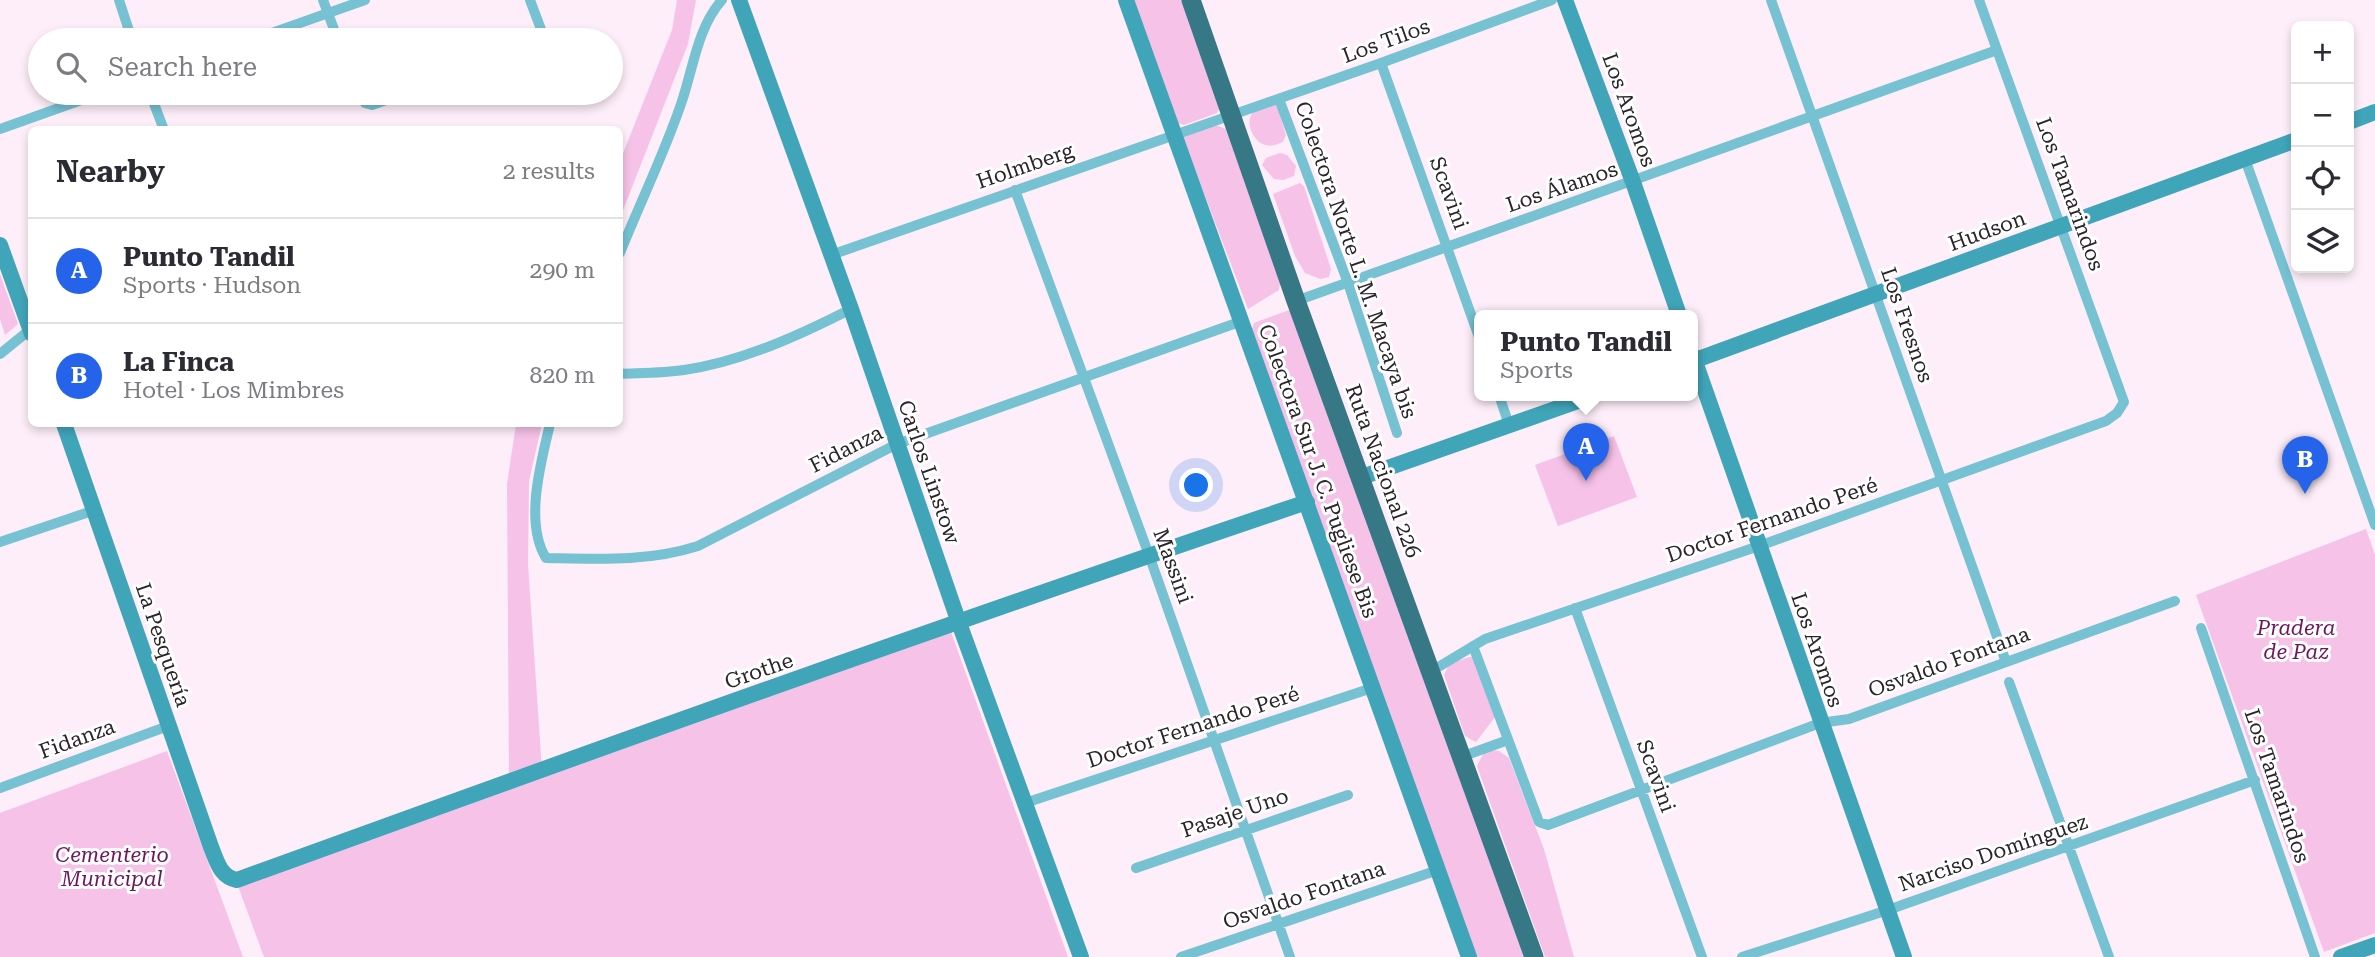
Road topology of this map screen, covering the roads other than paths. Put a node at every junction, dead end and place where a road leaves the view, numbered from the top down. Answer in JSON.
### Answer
{"nodes":[{"id":1,"x":119,"y":0,"type":"edge"},
{"id":2,"x":323,"y":0,"type":"edge"},
{"id":3,"x":365,"y":0,"type":"edge"},
{"id":4,"x":530,"y":0,"type":"edge"},
{"id":5,"x":722,"y":0,"type":"edge"},
{"id":6,"x":739,"y":0,"type":"edge"},
{"id":7,"x":1126,"y":0,"type":"edge"},
{"id":8,"x":1191,"y":0,"type":"edge"},
{"id":9,"x":1552,"y":0,"type":"edge"},
{"id":10,"x":1565,"y":0,"type":"edge"},
{"id":11,"x":1771,"y":0,"type":"edge"},
{"id":12,"x":1979,"y":0,"type":"edge"},
{"id":13,"x":328,"y":15,"type":"junction"},
{"id":14,"x":128,"y":28,"type":"edge"},
{"id":15,"x":288,"y":28,"type":"edge"},
{"id":16,"x":333,"y":28,"type":"edge"},
{"id":17,"x":540,"y":28,"type":"edge"},
{"id":18,"x":1997,"y":50,"type":"junction"},
{"id":19,"x":1381,"y":63,"type":"junction"},
{"id":20,"x":1279,"y":99,"type":"junction"},
{"id":21,"x":67,"y":105,"type":"edge"},
{"id":22,"x":155,"y":105,"type":"edge"},
{"id":23,"x":2375,"y":112,"type":"edge"},
{"id":24,"x":1231,"y":114,"type":"junction"},
{"id":25,"x":1813,"y":117,"type":"junction"},
{"id":26,"x":2354,"y":119,"type":"edge"},
{"id":27,"x":162,"y":126,"type":"edge"},
{"id":28,"x":0,"y":129,"type":"edge"},
{"id":29,"x":1174,"y":134,"type":"junction"},
{"id":30,"x":2291,"y":142,"type":"edge"},
{"id":31,"x":2245,"y":159,"type":"junction"},
{"id":32,"x":1633,"y":182,"type":"junction"},
{"id":33,"x":1015,"y":190,"type":"junction"},
{"id":34,"x":2061,"y":226,"type":"junction"},
{"id":35,"x":0,"y":244,"type":"edge"},
{"id":36,"x":623,"y":246,"type":"edge"},
{"id":37,"x":1449,"y":247,"type":"junction"},
{"id":38,"x":831,"y":255,"type":"junction"},
{"id":39,"x":1348,"y":283,"type":"junction"},
{"id":40,"x":1876,"y":294,"type":"junction"},
{"id":41,"x":1296,"y":301,"type":"junction"},
{"id":42,"x":851,"y":309,"type":"junction"},
{"id":43,"x":1677,"y":310,"type":"edge"},
{"id":44,"x":1242,"y":321,"type":"junction"},
{"id":45,"x":28,"y":322,"type":"edge"},
{"id":46,"x":1474,"y":322,"type":"edge"},
{"id":47,"x":28,"y":332,"type":"edge"},
{"id":48,"x":0,"y":354,"type":"edge"},
{"id":49,"x":1698,"y":357,"type":"edge"},
{"id":50,"x":1698,"y":373,"type":"edge"},
{"id":51,"x":623,"y":374,"type":"edge"},
{"id":52,"x":1083,"y":378,"type":"junction"},
{"id":53,"x":1501,"y":401,"type":"edge"},
{"id":54,"x":1578,"y":401,"type":"edge"},
{"id":55,"x":2124,"y":402,"type":"joint"},
{"id":56,"x":1509,"y":425,"type":"junction"},
{"id":57,"x":65,"y":427,"type":"edge"},
{"id":58,"x":549,"y":427,"type":"edge"},
{"id":59,"x":1397,"y":433,"type":"dead end"},
{"id":60,"x":897,"y":444,"type":"junction"},
{"id":61,"x":1362,"y":477,"type":"junction"},
{"id":62,"x":1942,"y":480,"type":"junction"},
{"id":63,"x":1307,"y":502,"type":"junction"},
{"id":64,"x":95,"y":510,"type":"junction"},
{"id":65,"x":2375,"y":525,"type":"edge"},
{"id":66,"x":0,"y":542,"type":"edge"},
{"id":67,"x":1759,"y":546,"type":"junction"},
{"id":68,"x":1149,"y":555,"type":"junction"},
{"id":69,"x":2175,"y":601,"type":"dead end"},
{"id":70,"x":1575,"y":608,"type":"junction"},
{"id":71,"x":959,"y":622,"type":"junction"},
{"id":72,"x":2201,"y":628,"type":"dead end"},
{"id":73,"x":1473,"y":646,"type":"junction"},
{"id":74,"x":2007,"y":662,"type":"junction"},
{"id":75,"x":1430,"y":672,"type":"junction"},
{"id":76,"x":2009,"y":682,"type":"dead end"},
{"id":77,"x":1372,"y":688,"type":"junction"},
{"id":78,"x":1821,"y":723,"type":"junction"},
{"id":79,"x":168,"y":726,"type":"junction"},
{"id":80,"x":1214,"y":740,"type":"junction"},
{"id":81,"x":1508,"y":740,"type":"junction"},
{"id":82,"x":1461,"y":757,"type":"junction"},
{"id":83,"x":2255,"y":780,"type":"junction"},
{"id":84,"x":0,"y":788,"type":"edge"},
{"id":85,"x":1640,"y":790,"type":"junction"},
{"id":86,"x":1348,"y":795,"type":"dead end"},
{"id":87,"x":1025,"y":803,"type":"junction"},
{"id":88,"x":1246,"y":830,"type":"junction"},
{"id":89,"x":2069,"y":847,"type":"junction"},
{"id":90,"x":1136,"y":868,"type":"dead end"},
{"id":91,"x":1438,"y":870,"type":"junction"},
{"id":92,"x":227,"y":878,"type":"joint"},
{"id":93,"x":1888,"y":910,"type":"junction"},
{"id":94,"x":1279,"y":924,"type":"junction"},
{"id":95,"x":2375,"y":945,"type":"edge"},
{"id":96,"x":1081,"y":957,"type":"edge"},
{"id":97,"x":1181,"y":957,"type":"edge"},
{"id":98,"x":1290,"y":957,"type":"edge"},
{"id":99,"x":1469,"y":957,"type":"edge"},
{"id":100,"x":1534,"y":957,"type":"edge"},
{"id":101,"x":1702,"y":957,"type":"edge"},
{"id":102,"x":1742,"y":957,"type":"edge"},
{"id":103,"x":1904,"y":957,"type":"edge"},
{"id":104,"x":2109,"y":957,"type":"edge"},
{"id":105,"x":2315,"y":957,"type":"edge"},
{"id":106,"x":2341,"y":957,"type":"edge"}],
"edges":[{"from":1,"to":14,"type":"street"},
{"from":2,"to":13,"type":"street"},
{"from":3,"to":13,"type":"street"},
{"from":4,"to":17,"type":"street"},
{"from":5,"to":36,"type":"street"},
{"from":6,"to":38,"type":"street","name":"Carlos Linstow"},
{"from":7,"to":29,"type":"street","name":"Colectora Sur J. C. Pugliese Bis"},
{"from":8,"to":24,"type":"highway","name":"Ruta Nacional 226"},
{"from":9,"to":19,"type":"street","name":"Los Tilos"},
{"from":10,"to":32,"type":"street","name":"Los Aromos"},
{"from":11,"to":25,"type":"street","name":"Los Fresnos"},
{"from":12,"to":18,"type":"street","name":"Los Tamarindos"},
{"from":13,"to":15,"type":"street"},
{"from":13,"to":16,"type":"street"},
{"from":18,"to":25,"type":"street","name":"Los Álamos"},
{"from":18,"to":34,"type":"street","name":"Los Tamarindos"},
{"from":19,"to":20,"type":"street","name":"Los Tilos"},
{"from":19,"to":37,"type":"street","name":"Scavini"},
{"from":20,"to":24,"type":"street","name":"Los Tilos"},
{"from":20,"to":39,"type":"street","name":"Colectora Norte L. M. Macaya bis"},
{"from":21,"to":28,"type":"street"},
{"from":22,"to":27,"type":"street"},
{"from":23,"to":26,"type":"street"},
{"from":24,"to":29,"type":"street","name":"Holmberg"},
{"from":24,"to":41,"type":"highway","name":"Ruta Nacional 226"},
{"from":25,"to":32,"type":"street","name":"Los Álamos"},
{"from":25,"to":40,"type":"street","name":"Los Fresnos"},
{"from":29,"to":33,"type":"street","name":"Holmberg"},
{"from":29,"to":44,"type":"street","name":"Colectora Sur J. C. Pugliese Bis"},
{"from":30,"to":31,"type":"street","name":"Hudson"},
{"from":31,"to":34,"type":"street","name":"Hudson"},
{"from":31,"to":65,"type":"street"},
{"from":32,"to":37,"type":"street","name":"Los Álamos"},
{"from":32,"to":43,"type":"street","name":"Los Aromos"},
{"from":33,"to":38,"type":"street","name":"Holmberg"},
{"from":33,"to":52,"type":"street","name":"Massini"},
{"from":34,"to":40,"type":"street","name":"Hudson"},
{"from":34,"to":55,"type":"street","name":"Los Tamarindos"},
{"from":35,"to":45,"type":"street"},
{"from":37,"to":39,"type":"street","name":"Los Álamos"},
{"from":37,"to":46,"type":"street","name":"Scavini"},
{"from":38,"to":42,"type":"street","name":"Carlos Linstow"},
{"from":39,"to":41,"type":"street","name":"Los Álamos"},
{"from":39,"to":59,"type":"street","name":"Colectora Norte L. M. Macaya bis"},
{"from":40,"to":49,"type":"street","name":"Hudson"},
{"from":40,"to":62,"type":"street","name":"Los Fresnos"},
{"from":41,"to":61,"type":"highway","name":"Ruta Nacional 226"},
{"from":42,"to":51,"type":"street"},
{"from":42,"to":60,"type":"street","name":"Carlos Linstow"},
{"from":44,"to":52,"type":"street","name":"Fidanza"},
{"from":44,"to":63,"type":"street","name":"Colectora Sur J. C. Pugliese Bis"},
{"from":47,"to":48,"type":"street"},
{"from":50,"to":67,"type":"street","name":"Los Aromos"},
{"from":52,"to":60,"type":"street","name":"Fidanza"},
{"from":52,"to":68,"type":"street","name":"Massini"},
{"from":53,"to":56,"type":"street"},
{"from":54,"to":56,"type":"street"},
{"from":55,"to":62,"type":"street","name":"Doctor Fernando Peré"},
{"from":56,"to":61,"type":"street"},
{"from":57,"to":64,"type":"street","name":"La Pesquería"},
{"from":58,"to":60,"type":"street","name":"Fidanza"},
{"from":60,"to":71,"type":"street","name":"Carlos Linstow"},
{"from":61,"to":75,"type":"highway","name":"Ruta Nacional 226"},
{"from":62,"to":67,"type":"street","name":"Doctor Fernando Peré"},
{"from":62,"to":74,"type":"street","name":"Los Fresnos"},
{"from":63,"to":68,"type":"street","name":"Grothe"},
{"from":63,"to":77,"type":"street","name":"Colectora Sur J. C. Pugliese Bis"},
{"from":64,"to":66,"type":"street"},
{"from":64,"to":79,"type":"street","name":"La Pesquería"},
{"from":67,"to":70,"type":"street","name":"Doctor Fernando Peré"},
{"from":67,"to":78,"type":"street","name":"Los Aromos"},
{"from":68,"to":71,"type":"street","name":"Grothe"},
{"from":68,"to":80,"type":"street","name":"Massini"},
{"from":69,"to":74,"type":"street","name":"Osvaldo Fontana"},
{"from":70,"to":73,"type":"street","name":"Doctor Fernando Peré"},
{"from":70,"to":85,"type":"street","name":"Scavini"},
{"from":71,"to":87,"type":"street","name":"Carlos Linstow"},
{"from":71,"to":92,"type":"street","name":"Grothe"},
{"from":72,"to":83,"type":"street","name":"Los Tamarindos"},
{"from":73,"to":75,"type":"street","name":"Doctor Fernando Peré"},
{"from":73,"to":81,"type":"street"},
{"from":74,"to":78,"type":"street","name":"Osvaldo Fontana"},
{"from":75,"to":82,"type":"highway","name":"Ruta Nacional 226"},
{"from":76,"to":89,"type":"street"},
{"from":77,"to":80,"type":"street","name":"Doctor Fernando Peré"},
{"from":77,"to":91,"type":"street","name":"Colectora Sur J. C. Pugliese Bis"},
{"from":78,"to":85,"type":"street","name":"Osvaldo Fontana"},
{"from":78,"to":93,"type":"street","name":"Los Aromos"},
{"from":79,"to":84,"type":"street","name":"Fidanza"},
{"from":79,"to":92,"type":"street","name":"La Pesquería"},
{"from":80,"to":87,"type":"street","name":"Doctor Fernando Peré"},
{"from":80,"to":88,"type":"street","name":"Massini"},
{"from":81,"to":82,"type":"street"},
{"from":81,"to":85,"type":"street","name":"Osvaldo Fontana"},
{"from":82,"to":100,"type":"highway","name":"Ruta Nacional 226"},
{"from":83,"to":89,"type":"street","name":"Narciso Domínguez"},
{"from":83,"to":105,"type":"street","name":"Los Tamarindos"},
{"from":85,"to":101,"type":"street","name":"Scavini"},
{"from":86,"to":88,"type":"street","name":"Pasaje Uno"},
{"from":87,"to":96,"type":"street","name":"Carlos Linstow"},
{"from":88,"to":90,"type":"street","name":"Pasaje Uno"},
{"from":88,"to":94,"type":"street","name":"Massini"},
{"from":89,"to":93,"type":"street","name":"Narciso Domínguez"},
{"from":89,"to":104,"type":"street"},
{"from":91,"to":94,"type":"street","name":"Osvaldo Fontana"},
{"from":91,"to":99,"type":"street","name":"Colectora Sur J. C. Pugliese Bis"},
{"from":93,"to":102,"type":"street","name":"Narciso Domínguez"},
{"from":93,"to":103,"type":"street","name":"Los Aromos"},
{"from":94,"to":97,"type":"street","name":"Osvaldo Fontana"},
{"from":94,"to":98,"type":"street","name":"Massini"},
{"from":95,"to":106,"type":"street"}]}
